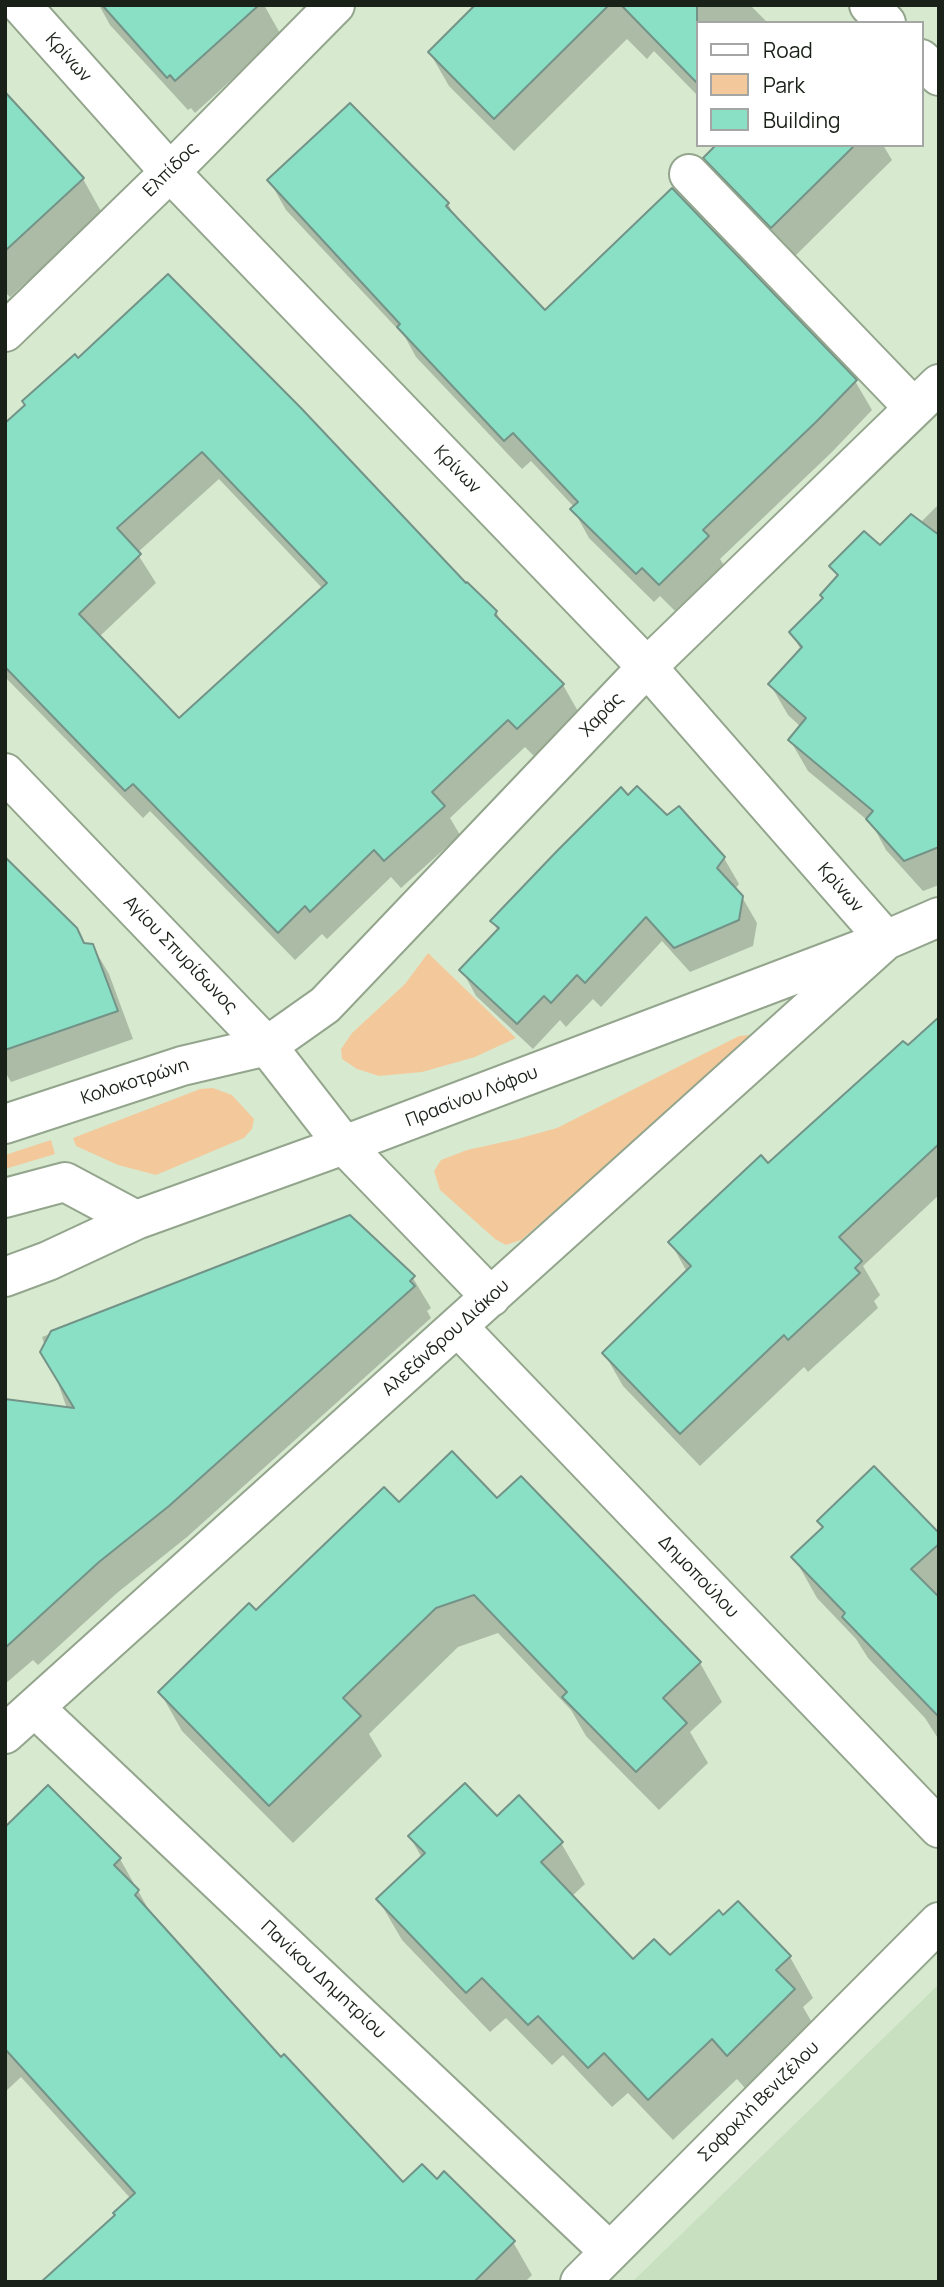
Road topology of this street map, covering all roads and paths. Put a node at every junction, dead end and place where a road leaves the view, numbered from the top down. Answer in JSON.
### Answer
{"nodes":[{"id":1,"x":21,"y":5,"type":"edge"},
{"id":2,"x":335,"y":5,"type":"edge"},
{"id":3,"x":869,"y":5,"type":"edge"},
{"id":4,"x":884,"y":21,"type":"edge"},
{"id":5,"x":923,"y":61,"type":"edge"},
{"id":6,"x":939,"y":76,"type":"edge"},
{"id":7,"x":170,"y":172,"type":"junction"},
{"id":8,"x":689,"y":174,"type":"dead end"},
{"id":9,"x":5,"y":332,"type":"edge"},
{"id":10,"x":926,"y":396,"type":"edge"},
{"id":11,"x":647,"y":667,"type":"junction"},
{"id":12,"x":5,"y":773,"type":"edge"},
{"id":13,"x":939,"y":917,"type":"edge"},
{"id":14,"x":886,"y":940,"type":"junction"},
{"id":15,"x":267,"y":1046,"type":"junction"},
{"id":16,"x":5,"y":1124,"type":"edge"},
{"id":17,"x":344,"y":1145,"type":"junction"},
{"id":18,"x":5,"y":1198,"type":"edge"},
{"id":19,"x":136,"y":1220,"type":"junction"},
{"id":20,"x":5,"y":1277,"type":"edge"},
{"id":21,"x":491,"y":1297,"type":"junction"},
{"id":22,"x":458,"y":1327,"type":"junction"},
{"id":23,"x":36,"y":1708,"type":"junction"},
{"id":24,"x":5,"y":1734,"type":"edge"},
{"id":25,"x":939,"y":1828,"type":"edge"},
{"id":26,"x":939,"y":1922,"type":"edge"},
{"id":27,"x":610,"y":2252,"type":"junction"},
{"id":28,"x":580,"y":2282,"type":"edge"}],
"edges":[{"from":1,"to":7,"type":"street","name":"Κρίνων"},
{"from":2,"to":7,"type":"street","name":"Ελπίδος"},
{"from":3,"to":4,"type":"street"},
{"from":5,"to":6,"type":"street"},
{"from":7,"to":9,"type":"street","name":"Ελπίδος"},
{"from":7,"to":11,"type":"street","name":"Κρίνων"},
{"from":8,"to":10,"type":"street"},
{"from":10,"to":11,"type":"street","name":"Χαράς"},
{"from":11,"to":14,"type":"street","name":"Κρίνων"},
{"from":11,"to":15,"type":"street","name":"Χαράς"},
{"from":12,"to":15,"type":"street","name":"Αγίου Σπυρίδωνος"},
{"from":13,"to":14,"type":"street","name":"Πρασίνου Λόφου"},
{"from":14,"to":17,"type":"street","name":"Πρασίνου Λόφου"},
{"from":14,"to":21,"type":"street","name":"Αλεξάνδρου Διάκου"},
{"from":15,"to":16,"type":"street","name":"Κολοκοτρώνη"},
{"from":15,"to":17,"type":"street","name":"Αγίου Σπυρίδωνος"},
{"from":17,"to":19,"type":"street","name":"Πρασίνου Λόφου"},
{"from":17,"to":21,"type":"street"},
{"from":18,"to":19,"type":"street"},
{"from":19,"to":20,"type":"street","name":"Πρασίνου Λόφου"},
{"from":21,"to":22,"type":"street","name":"Αλεξάνδρου Διάκου"},
{"from":22,"to":23,"type":"street","name":"Αλεξάνδρου Διάκου"},
{"from":22,"to":25,"type":"street","name":"Δημοπούλου"},
{"from":23,"to":24,"type":"street","name":"Αλεξάνδρου Διάκου"},
{"from":23,"to":27,"type":"street","name":"Πανίκου Δημητρίου"},
{"from":26,"to":27,"type":"street","name":"Σοφοκλή Βενιζέλου"},
{"from":27,"to":28,"type":"street","name":"Σοφοκλή Βενιζέλου"}]}
